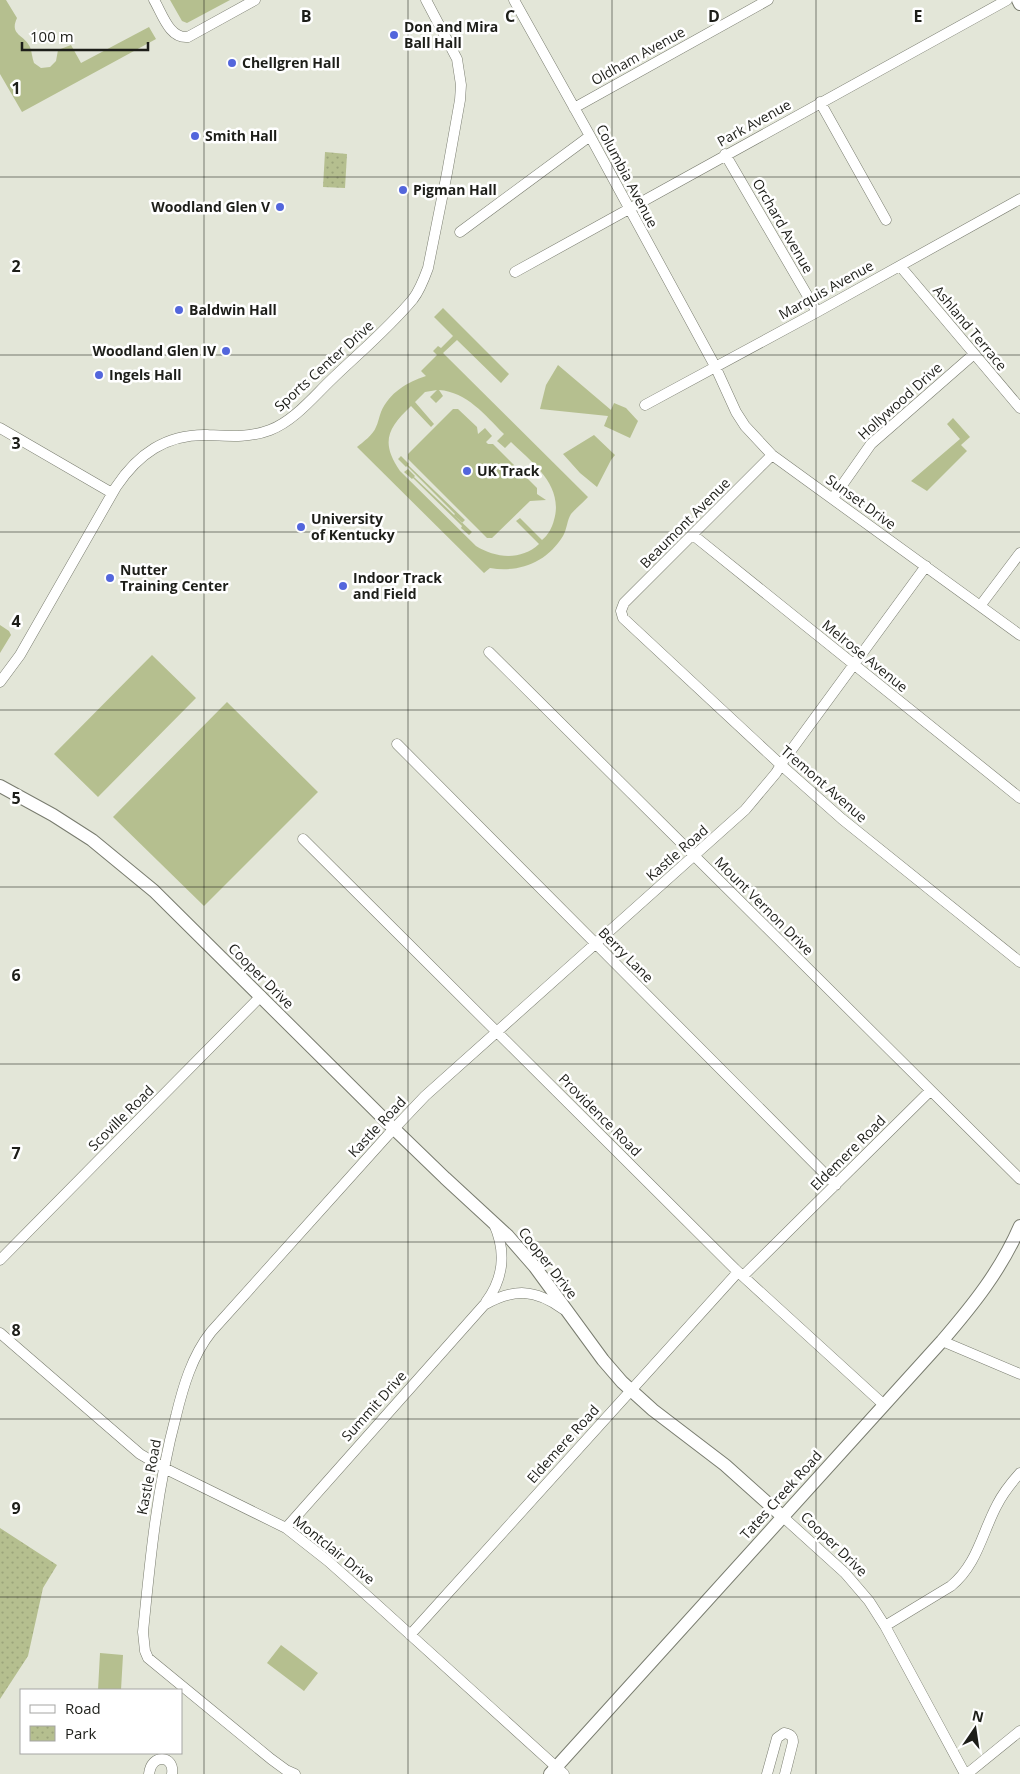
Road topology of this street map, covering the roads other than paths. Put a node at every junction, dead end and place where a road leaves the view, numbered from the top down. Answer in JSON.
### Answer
{"nodes":[{"id":1,"x":154,"y":0,"type":"edge"},
{"id":2,"x":255,"y":0,"type":"edge"},
{"id":3,"x":426,"y":0,"type":"edge"},
{"id":4,"x":514,"y":0,"type":"edge"},
{"id":5,"x":768,"y":0,"type":"edge"},
{"id":6,"x":1007,"y":0,"type":"edge"},
{"id":7,"x":1018,"y":0,"type":"edge"},
{"id":8,"x":1020,"y":4,"type":"edge"},
{"id":9,"x":820,"y":102,"type":"junction"},
{"id":10,"x":574,"y":108,"type":"junction"},
{"id":11,"x":590,"y":136,"type":"junction"},
{"id":12,"x":725,"y":154,"type":"junction"},
{"id":13,"x":1020,"y":199,"type":"edge"},
{"id":14,"x":629,"y":208,"type":"junction"},
{"id":15,"x":886,"y":220,"type":"dead end"},
{"id":16,"x":460,"y":232,"type":"dead end"},
{"id":17,"x":900,"y":266,"type":"junction"},
{"id":18,"x":515,"y":272,"type":"dead end"},
{"id":19,"x":817,"y":312,"type":"junction"},
{"id":20,"x":974,"y":354,"type":"junction"},
{"id":21,"x":715,"y":366,"type":"junction"},
{"id":22,"x":645,"y":405,"type":"dead end"},
{"id":23,"x":1020,"y":408,"type":"edge"},
{"id":24,"x":0,"y":428,"type":"edge"},
{"id":25,"x":772,"y":455,"type":"junction"},
{"id":26,"x":112,"y":493,"type":"junction"},
{"id":27,"x":832,"y":498,"type":"junction"},
{"id":28,"x":693,"y":535,"type":"junction"},
{"id":29,"x":1020,"y":553,"type":"edge"},
{"id":30,"x":926,"y":566,"type":"junction"},
{"id":31,"x":980,"y":606,"type":"junction"},
{"id":32,"x":621,"y":614,"type":"joint"},
{"id":33,"x":1020,"y":635,"type":"edge"},
{"id":34,"x":489,"y":652,"type":"dead end"},
{"id":35,"x":853,"y":664,"type":"junction"},
{"id":36,"x":0,"y":682,"type":"edge"},
{"id":37,"x":397,"y":744,"type":"dead end"},
{"id":38,"x":781,"y":766,"type":"junction"},
{"id":39,"x":0,"y":786,"type":"edge"},
{"id":40,"x":1020,"y":798,"type":"edge"},
{"id":41,"x":303,"y":839,"type":"dead end"},
{"id":42,"x":695,"y":856,"type":"junction"},
{"id":43,"x":595,"y":943,"type":"junction"},
{"id":44,"x":1020,"y":962,"type":"edge"},
{"id":45,"x":261,"y":996,"type":"junction"},
{"id":46,"x":496,"y":1031,"type":"junction"},
{"id":47,"x":930,"y":1091,"type":"junction"},
{"id":48,"x":394,"y":1129,"type":"junction"},
{"id":49,"x":1020,"y":1179,"type":"edge"},
{"id":50,"x":836,"y":1185,"type":"junction"},
{"id":51,"x":492,"y":1220,"type":"junction"},
{"id":52,"x":1020,"y":1226,"type":"edge"},
{"id":53,"x":0,"y":1260,"type":"edge"},
{"id":54,"x":740,"y":1274,"type":"junction"},
{"id":55,"x":484,"y":1305,"type":"junction"},
{"id":56,"x":566,"y":1311,"type":"junction"},
{"id":57,"x":0,"y":1333,"type":"edge"},
{"id":58,"x":942,"y":1341,"type":"junction"},
{"id":59,"x":1020,"y":1374,"type":"edge"},
{"id":60,"x":631,"y":1390,"type":"junction"},
{"id":61,"x":883,"y":1404,"type":"junction"},
{"id":62,"x":164,"y":1468,"type":"junction"},
{"id":63,"x":1020,"y":1472,"type":"edge"},
{"id":64,"x":782,"y":1516,"type":"junction"},
{"id":65,"x":286,"y":1528,"type":"junction"},
{"id":66,"x":885,"y":1626,"type":"junction"},
{"id":67,"x":410,"y":1635,"type":"junction"},
{"id":68,"x":1020,"y":1731,"type":"edge"},
{"id":69,"x":556,"y":1772,"type":"edge"},
{"id":70,"x":149,"y":1774,"type":"edge"},
{"id":71,"x":172,"y":1774,"type":"edge"},
{"id":72,"x":295,"y":1774,"type":"edge"},
{"id":73,"x":767,"y":1774,"type":"edge"},
{"id":74,"x":785,"y":1774,"type":"edge"},
{"id":75,"x":966,"y":1774,"type":"edge"}],
"edges":[{"from":1,"to":2,"type":"street"},
{"from":3,"to":26,"type":"street","name":"Sports Center Drive"},
{"from":4,"to":10,"type":"street","name":"Columbia Avenue"},
{"from":5,"to":10,"type":"street","name":"Oldham Avenue"},
{"from":6,"to":9,"type":"street","name":"Park Avenue"},
{"from":7,"to":8,"type":"main road"},
{"from":9,"to":12,"type":"street","name":"Park Avenue"},
{"from":9,"to":15,"type":"street"},
{"from":10,"to":11,"type":"street","name":"Columbia Avenue"},
{"from":11,"to":14,"type":"street","name":"Columbia Avenue"},
{"from":11,"to":16,"type":"street"},
{"from":12,"to":14,"type":"street","name":"Park Avenue"},
{"from":12,"to":19,"type":"street","name":"Orchard Avenue"},
{"from":13,"to":17,"type":"street","name":"Marquis Avenue"},
{"from":14,"to":18,"type":"street","name":"Park Avenue"},
{"from":14,"to":21,"type":"street","name":"Columbia Avenue"},
{"from":17,"to":19,"type":"street","name":"Marquis Avenue"},
{"from":17,"to":20,"type":"street","name":"Ashland Terrace"},
{"from":19,"to":21,"type":"street","name":"Marquis Avenue"},
{"from":20,"to":23,"type":"street","name":"Ashland Terrace"},
{"from":20,"to":27,"type":"street","name":"Hollywood Drive"},
{"from":21,"to":22,"type":"street","name":"Marquis Avenue"},
{"from":21,"to":25,"type":"street","name":"Sunset Drive"},
{"from":24,"to":26,"type":"street"},
{"from":25,"to":27,"type":"street","name":"Sunset Drive"},
{"from":25,"to":28,"type":"street","name":"Beaumont Avenue"},
{"from":26,"to":36,"type":"street","name":"Sports Center Drive"},
{"from":27,"to":30,"type":"street","name":"Sunset Drive"},
{"from":28,"to":32,"type":"street","name":"Beaumont Avenue"},
{"from":28,"to":35,"type":"street","name":"Melrose Avenue"},
{"from":29,"to":31,"type":"street"},
{"from":30,"to":31,"type":"street","name":"Sunset Drive"},
{"from":30,"to":35,"type":"street","name":"Kastle Road"},
{"from":31,"to":33,"type":"street","name":"Sunset Drive"},
{"from":32,"to":38,"type":"street","name":"Tremont Avenue"},
{"from":34,"to":42,"type":"street","name":"Mount Vernon Drive"},
{"from":35,"to":38,"type":"street","name":"Kastle Road"},
{"from":35,"to":40,"type":"street","name":"Melrose Avenue"},
{"from":37,"to":43,"type":"street","name":"Berry Lane"},
{"from":38,"to":42,"type":"street","name":"Kastle Road"},
{"from":38,"to":44,"type":"street","name":"Tremont Avenue"},
{"from":39,"to":45,"type":"main road","name":"Cooper Drive"},
{"from":41,"to":46,"type":"street","name":"Providence Road"},
{"from":42,"to":43,"type":"street","name":"Kastle Road"},
{"from":42,"to":47,"type":"street","name":"Mount Vernon Drive"},
{"from":43,"to":46,"type":"street","name":"Kastle Road"},
{"from":43,"to":50,"type":"street","name":"Berry Lane"},
{"from":45,"to":48,"type":"main road","name":"Cooper Drive"},
{"from":45,"to":53,"type":"street","name":"Scoville Road"},
{"from":46,"to":48,"type":"street","name":"Kastle Road"},
{"from":46,"to":54,"type":"street","name":"Providence Road"},
{"from":47,"to":49,"type":"street","name":"Mount Vernon Drive"},
{"from":47,"to":50,"type":"street","name":"Eldemere Road"},
{"from":48,"to":51,"type":"main road","name":"Cooper Drive"},
{"from":48,"to":62,"type":"street","name":"Kastle Road"},
{"from":50,"to":54,"type":"street","name":"Eldemere Road"},
{"from":51,"to":55,"type":"street","name":"Summit Drive"},
{"from":51,"to":56,"type":"main road","name":"Cooper Drive"},
{"from":52,"to":58,"type":"main road","name":"Tates Creek Road"},
{"from":54,"to":60,"type":"street","name":"Eldemere Road"},
{"from":54,"to":61,"type":"street","name":"Providence Road"},
{"from":55,"to":56,"type":"street","name":"Summit Drive"},
{"from":55,"to":65,"type":"street","name":"Summit Drive"},
{"from":56,"to":60,"type":"main road","name":"Cooper Drive"},
{"from":57,"to":62,"type":"street","name":"Montclair Drive"},
{"from":58,"to":59,"type":"street"},
{"from":58,"to":61,"type":"main road","name":"Tates Creek Road"},
{"from":60,"to":64,"type":"main road","name":"Cooper Drive"},
{"from":60,"to":67,"type":"street","name":"Eldemere Road"},
{"from":61,"to":64,"type":"main road","name":"Tates Creek Road"},
{"from":62,"to":65,"type":"street","name":"Montclair Drive"},
{"from":62,"to":72,"type":"street","name":"Kastle Road"},
{"from":63,"to":66,"type":"street"},
{"from":64,"to":66,"type":"street","name":"Cooper Drive"},
{"from":64,"to":69,"type":"main road","name":"Tates Creek Road"},
{"from":65,"to":67,"type":"street","name":"Montclair Drive"},
{"from":66,"to":75,"type":"street","name":"Cooper Drive"},
{"from":67,"to":69,"type":"street","name":"Montclair Drive"},
{"from":68,"to":75,"type":"street"},
{"from":70,"to":71,"type":"street"},
{"from":73,"to":74,"type":"street"}]}
